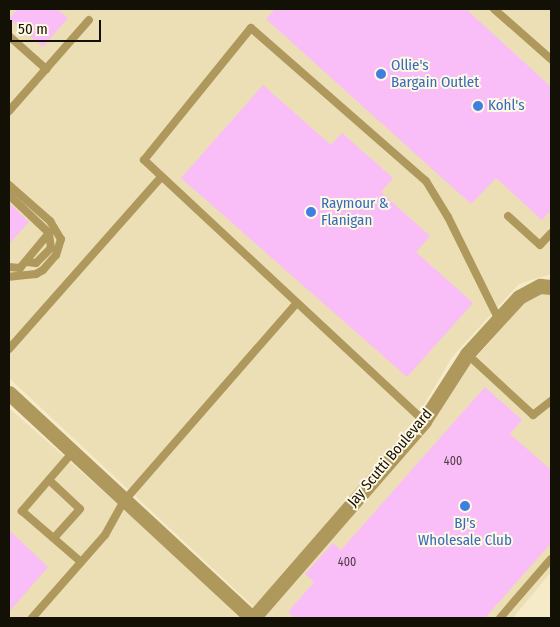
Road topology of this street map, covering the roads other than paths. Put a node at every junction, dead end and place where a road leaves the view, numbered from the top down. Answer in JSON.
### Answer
{"nodes":[{"id":1,"x":494,"y":9,"type":"edge"},
{"id":2,"x":89,"y":20,"type":"dead end"},
{"id":3,"x":9,"y":36,"type":"edge"},
{"id":4,"x":551,"y":59,"type":"edge"},
{"id":5,"x":46,"y":69,"type":"junction"},
{"id":6,"x":9,"y":111,"type":"edge"},
{"id":7,"x":161,"y":177,"type":"junction"},
{"id":8,"x":9,"y":185,"type":"edge"},
{"id":9,"x":9,"y":195,"type":"edge"},
{"id":10,"x":508,"y":216,"type":"dead end"},
{"id":11,"x":551,"y":233,"type":"edge"},
{"id":12,"x":9,"y":267,"type":"edge"},
{"id":13,"x":9,"y":277,"type":"edge"},
{"id":14,"x":551,"y":287,"type":"edge"},
{"id":15,"x":296,"y":304,"type":"junction"},
{"id":16,"x":499,"y":320,"type":"junction"},
{"id":17,"x":9,"y":349,"type":"edge"},
{"id":18,"x":467,"y":354,"type":"junction"},
{"id":19,"x":9,"y":394,"type":"edge"},
{"id":20,"x":551,"y":402,"type":"edge"},
{"id":21,"x":424,"y":421,"type":"junction"},
{"id":22,"x":72,"y":453,"type":"junction"},
{"id":23,"x":48,"y":480,"type":"junction"},
{"id":24,"x":124,"y":501,"type":"junction"},
{"id":25,"x":54,"y":538,"type":"junction"},
{"id":26,"x":551,"y":559,"type":"edge"},
{"id":27,"x":81,"y":562,"type":"junction"},
{"id":28,"x":32,"y":618,"type":"edge"},
{"id":29,"x":253,"y":618,"type":"edge"},
{"id":30,"x":500,"y":618,"type":"edge"}],
"edges":[{"from":1,"to":4,"type":"lane"},
{"from":2,"to":5,"type":"lane"},
{"from":3,"to":5,"type":"lane"},
{"from":5,"to":6,"type":"lane"},
{"from":7,"to":15,"type":"lane"},
{"from":7,"to":16,"type":"lane"},
{"from":7,"to":17,"type":"lane"},
{"from":8,"to":13,"type":"lane"},
{"from":9,"to":12,"type":"lane"},
{"from":10,"to":11,"type":"lane"},
{"from":14,"to":16,"type":"street","name":"Jay Scutti Boulevard"},
{"from":15,"to":21,"type":"lane"},
{"from":15,"to":24,"type":"lane"},
{"from":16,"to":18,"type":"street","name":"Jay Scutti Boulevard"},
{"from":18,"to":20,"type":"lane"},
{"from":18,"to":21,"type":"street","name":"Jay Scutti Boulevard"},
{"from":19,"to":22,"type":"street","name":"Jay Scutti Boulevard"},
{"from":21,"to":29,"type":"street","name":"Jay Scutti Boulevard"},
{"from":22,"to":23,"type":"lane"},
{"from":22,"to":24,"type":"street","name":"Jay Scutti Boulevard"},
{"from":23,"to":25,"type":"lane"},
{"from":23,"to":25,"type":"lane"},
{"from":24,"to":27,"type":"lane"},
{"from":24,"to":29,"type":"street","name":"Jay Scutti Boulevard"},
{"from":25,"to":27,"type":"lane"},
{"from":26,"to":30,"type":"lane"},
{"from":27,"to":28,"type":"lane"}]}
